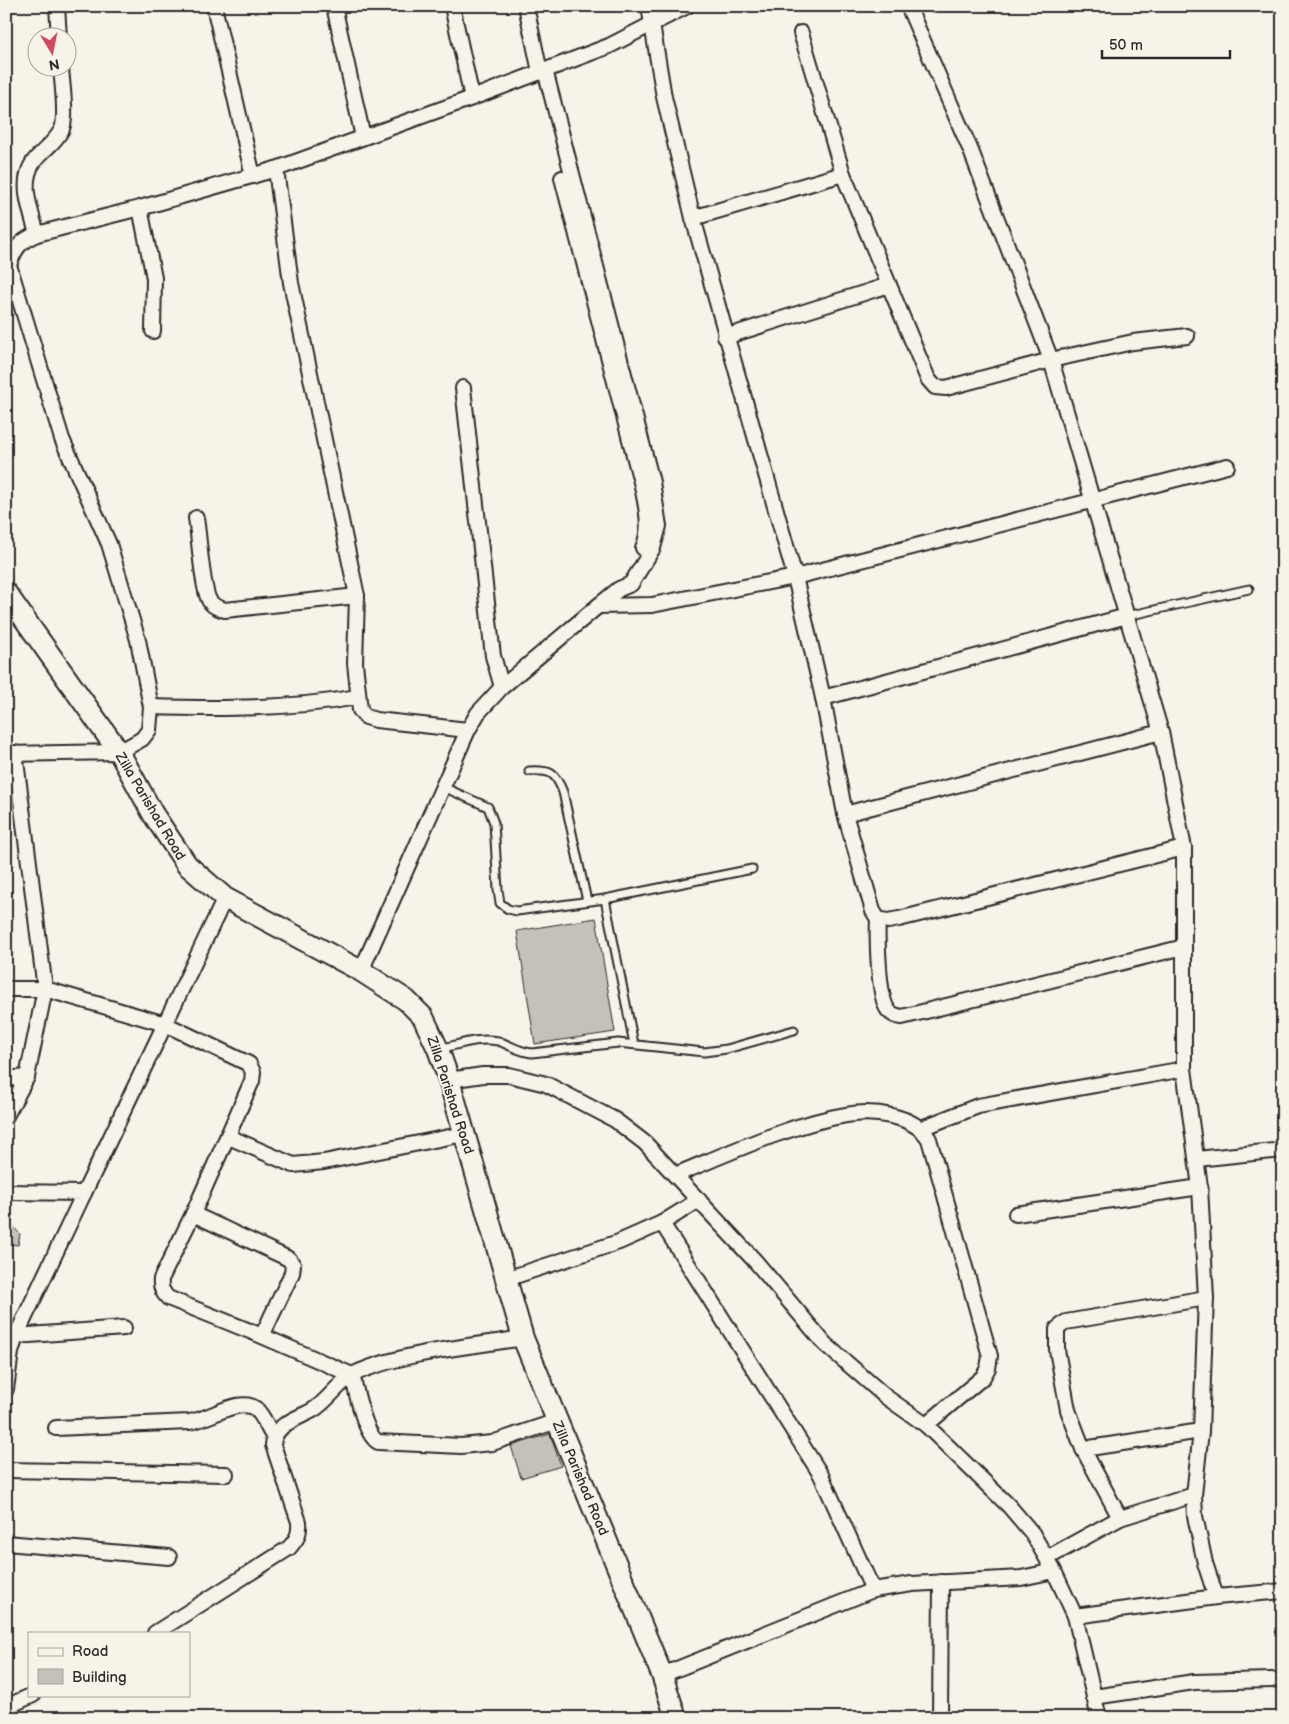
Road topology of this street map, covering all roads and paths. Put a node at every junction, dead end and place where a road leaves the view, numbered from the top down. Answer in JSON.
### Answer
{"nodes":[{"id":1,"x":57,"y":6,"type":"edge"},
{"id":2,"x":214,"y":6,"type":"edge"},
{"id":3,"x":334,"y":6,"type":"edge"},
{"id":4,"x":452,"y":6,"type":"edge"},
{"id":5,"x":526,"y":6,"type":"edge"},
{"id":6,"x":649,"y":6,"type":"edge"},
{"id":7,"x":687,"y":6,"type":"edge"},
{"id":8,"x":908,"y":6,"type":"edge"},
{"id":9,"x":650,"y":26,"type":"junction"},
{"id":10,"x":58,"y":28,"type":"edge"},
{"id":11,"x":801,"y":33,"type":"dead end"},
{"id":12,"x":540,"y":72,"type":"junction"},
{"id":13,"x":61,"y":78,"type":"edge"},
{"id":14,"x":472,"y":98,"type":"junction"},
{"id":15,"x":363,"y":137,"type":"junction"},
{"id":16,"x":276,"y":169,"type":"junction"},
{"id":17,"x":843,"y":174,"type":"junction"},
{"id":18,"x":253,"y":176,"type":"junction"},
{"id":19,"x":140,"y":208,"type":"junction"},
{"id":20,"x":693,"y":218,"type":"junction"},
{"id":21,"x":36,"y":234,"type":"junction"},
{"id":22,"x":8,"y":265,"type":"edge"},
{"id":23,"x":889,"y":285,"type":"junction"},
{"id":24,"x":153,"y":332,"type":"dead end"},
{"id":25,"x":1187,"y":336,"type":"dead end"},
{"id":26,"x":725,"y":337,"type":"junction"},
{"id":27,"x":1051,"y":360,"type":"junction"},
{"id":28,"x":463,"y":388,"type":"dead end"},
{"id":29,"x":1227,"y":466,"type":"dead end"},
{"id":30,"x":1093,"y":499,"type":"junction"},
{"id":31,"x":196,"y":518,"type":"dead end"},
{"id":32,"x":795,"y":578,"type":"junction"},
{"id":33,"x":1248,"y":589,"type":"dead end"},
{"id":34,"x":6,"y":593,"type":"edge"},
{"id":35,"x":357,"y":596,"type":"junction"},
{"id":36,"x":598,"y":606,"type":"junction"},
{"id":37,"x":1127,"y":616,"type":"junction"},
{"id":38,"x":502,"y":687,"type":"junction"},
{"id":39,"x":358,"y":697,"type":"junction"},
{"id":40,"x":823,"y":698,"type":"junction"},
{"id":41,"x":151,"y":707,"type":"junction"},
{"id":42,"x":468,"y":730,"type":"junction"},
{"id":43,"x":1161,"y":732,"type":"junction"},
{"id":44,"x":119,"y":752,"type":"junction"},
{"id":45,"x":11,"y":754,"type":"edge"},
{"id":46,"x":529,"y":770,"type":"dead end"},
{"id":47,"x":443,"y":787,"type":"junction"},
{"id":48,"x":845,"y":814,"type":"junction"},
{"id":49,"x":1184,"y":848,"type":"junction"},
{"id":50,"x":752,"y":868,"type":"dead end"},
{"id":51,"x":225,"y":898,"type":"junction"},
{"id":52,"x":605,"y":899,"type":"junction"},
{"id":53,"x":587,"y":902,"type":"junction"},
{"id":54,"x":878,"y":919,"type":"junction"},
{"id":55,"x":1184,"y":947,"type":"junction"},
{"id":56,"x":361,"y":971,"type":"junction"},
{"id":57,"x":6,"y":989,"type":"edge"},
{"id":58,"x":45,"y":989,"type":"junction"},
{"id":59,"x":165,"y":1024,"type":"junction"},
{"id":60,"x":794,"y":1030,"type":"dead end"},
{"id":61,"x":634,"y":1044,"type":"junction"},
{"id":62,"x":438,"y":1049,"type":"junction"},
{"id":63,"x":1184,"y":1069,"type":"junction"},
{"id":64,"x":27,"y":1077,"type":"junction"},
{"id":65,"x":6,"y":1078,"type":"edge"},
{"id":66,"x":449,"y":1080,"type":"junction"},
{"id":67,"x":6,"y":1116,"type":"edge"},
{"id":68,"x":922,"y":1128,"type":"junction"},
{"id":69,"x":464,"y":1134,"type":"junction"},
{"id":70,"x":229,"y":1137,"type":"junction"},
{"id":71,"x":1283,"y":1150,"type":"edge"},
{"id":72,"x":1197,"y":1159,"type":"junction"},
{"id":73,"x":675,"y":1174,"type":"junction"},
{"id":74,"x":1200,"y":1187,"type":"junction"},
{"id":75,"x":6,"y":1192,"type":"edge"},
{"id":76,"x":84,"y":1192,"type":"junction"},
{"id":77,"x":699,"y":1200,"type":"junction"},
{"id":78,"x":193,"y":1214,"type":"junction"},
{"id":79,"x":1016,"y":1214,"type":"dead end"},
{"id":80,"x":662,"y":1222,"type":"junction"},
{"id":81,"x":506,"y":1279,"type":"junction"},
{"id":82,"x":1206,"y":1298,"type":"junction"},
{"id":83,"x":124,"y":1328,"type":"dead end"},
{"id":84,"x":16,"y":1336,"type":"junction"},
{"id":85,"x":262,"y":1336,"type":"junction"},
{"id":86,"x":523,"y":1338,"type":"junction"},
{"id":87,"x":352,"y":1375,"type":"junction"},
{"id":88,"x":6,"y":1389,"type":"edge"},
{"id":89,"x":557,"y":1420,"type":"junction"},
{"id":90,"x":926,"y":1424,"type":"junction"},
{"id":91,"x":56,"y":1428,"type":"dead end"},
{"id":92,"x":1202,"y":1431,"type":"junction"},
{"id":93,"x":273,"y":1436,"type":"junction"},
{"id":94,"x":1083,"y":1449,"type":"junction"},
{"id":95,"x":6,"y":1470,"type":"edge"},
{"id":96,"x":226,"y":1474,"type":"dead end"},
{"id":97,"x":1194,"y":1495,"type":"junction"},
{"id":98,"x":1120,"y":1518,"type":"junction"},
{"id":99,"x":6,"y":1543,"type":"edge"},
{"id":100,"x":169,"y":1556,"type":"dead end"},
{"id":101,"x":1047,"y":1558,"type":"junction"},
{"id":102,"x":1054,"y":1571,"type":"junction"},
{"id":103,"x":941,"y":1582,"type":"junction"},
{"id":104,"x":873,"y":1590,"type":"junction"},
{"id":105,"x":1283,"y":1592,"type":"edge"},
{"id":106,"x":1216,"y":1597,"type":"junction"},
{"id":107,"x":1075,"y":1616,"type":"junction"},
{"id":108,"x":157,"y":1632,"type":"edge"},
{"id":109,"x":662,"y":1674,"type":"junction"},
{"id":110,"x":1272,"y":1680,"type":"dead end"},
{"id":111,"x":31,"y":1696,"type":"edge"},
{"id":112,"x":1094,"y":1697,"type":"junction"},
{"id":113,"x":6,"y":1707,"type":"edge"},
{"id":114,"x":676,"y":1718,"type":"edge"},
{"id":115,"x":940,"y":1718,"type":"edge"},
{"id":116,"x":1098,"y":1718,"type":"edge"}],
"edges":[{"from":1,"to":10,"type":"street"},
{"from":2,"to":18,"type":"street"},
{"from":3,"to":15,"type":"street"},
{"from":4,"to":14,"type":"street"},
{"from":5,"to":12,"type":"street"},
{"from":6,"to":9,"type":"street"},
{"from":7,"to":9,"type":"street"},
{"from":8,"to":27,"type":"street"},
{"from":9,"to":12,"type":"street"},
{"from":9,"to":20,"type":"street"},
{"from":11,"to":17,"type":"street"},
{"from":12,"to":14,"type":"street"},
{"from":12,"to":36,"type":"street"},
{"from":13,"to":21,"type":"street"},
{"from":14,"to":15,"type":"street"},
{"from":15,"to":16,"type":"street"},
{"from":16,"to":18,"type":"street"},
{"from":16,"to":35,"type":"street"},
{"from":17,"to":20,"type":"street"},
{"from":17,"to":23,"type":"street"},
{"from":18,"to":19,"type":"street"},
{"from":19,"to":21,"type":"street"},
{"from":19,"to":24,"type":"street"},
{"from":20,"to":26,"type":"street"},
{"from":21,"to":22,"type":"street"},
{"from":22,"to":41,"type":"street"},
{"from":23,"to":26,"type":"street"},
{"from":23,"to":27,"type":"street"},
{"from":25,"to":27,"type":"street"},
{"from":26,"to":32,"type":"street"},
{"from":27,"to":30,"type":"street"},
{"from":28,"to":38,"type":"street"},
{"from":29,"to":30,"type":"street"},
{"from":30,"to":32,"type":"street"},
{"from":30,"to":37,"type":"street"},
{"from":31,"to":35,"type":"street"},
{"from":32,"to":36,"type":"street"},
{"from":32,"to":40,"type":"street"},
{"from":33,"to":37,"type":"lane"},
{"from":34,"to":44,"type":"main road","name":"Zilla Parishad Road"},
{"from":35,"to":39,"type":"street"},
{"from":36,"to":38,"type":"street"},
{"from":37,"to":40,"type":"street"},
{"from":37,"to":43,"type":"street"},
{"from":38,"to":42,"type":"street"},
{"from":39,"to":41,"type":"street"},
{"from":39,"to":42,"type":"street"},
{"from":40,"to":48,"type":"street"},
{"from":41,"to":44,"type":"street"},
{"from":42,"to":47,"type":"street"},
{"from":43,"to":48,"type":"street"},
{"from":43,"to":49,"type":"street"},
{"from":44,"to":45,"type":"street"},
{"from":44,"to":51,"type":"main road","name":"Zilla Parishad Road"},
{"from":45,"to":58,"type":"street"},
{"from":46,"to":53,"type":"lane"},
{"from":47,"to":53,"type":"lane"},
{"from":47,"to":56,"type":"street"},
{"from":48,"to":54,"type":"street"},
{"from":49,"to":54,"type":"street"},
{"from":49,"to":55,"type":"street"},
{"from":50,"to":52,"type":"lane"},
{"from":51,"to":56,"type":"main road","name":"Zilla Parishad Road"},
{"from":51,"to":59,"type":"street"},
{"from":52,"to":53,"type":"lane"},
{"from":52,"to":61,"type":"lane"},
{"from":54,"to":55,"type":"street"},
{"from":55,"to":63,"type":"street"},
{"from":56,"to":62,"type":"main road","name":"Zilla Parishad Road"},
{"from":57,"to":58,"type":"street"},
{"from":58,"to":59,"type":"street"},
{"from":58,"to":64,"type":"street"},
{"from":59,"to":70,"type":"street"},
{"from":59,"to":76,"type":"street"},
{"from":60,"to":61,"type":"lane"},
{"from":61,"to":62,"type":"lane"},
{"from":62,"to":66,"type":"main road","name":"Zilla Parishad Road"},
{"from":63,"to":68,"type":"street"},
{"from":63,"to":72,"type":"street"},
{"from":64,"to":65,"type":"street"},
{"from":64,"to":67,"type":"street"},
{"from":66,"to":69,"type":"main road","name":"Zilla Parishad Road"},
{"from":66,"to":73,"type":"street"},
{"from":68,"to":73,"type":"street"},
{"from":68,"to":90,"type":"street"},
{"from":69,"to":70,"type":"street"},
{"from":69,"to":81,"type":"main road","name":"Zilla Parishad Road"},
{"from":70,"to":78,"type":"street"},
{"from":71,"to":72,"type":"street"},
{"from":72,"to":74,"type":"street"},
{"from":73,"to":77,"type":"street"},
{"from":74,"to":79,"type":"street"},
{"from":74,"to":82,"type":"street"},
{"from":75,"to":76,"type":"street"},
{"from":76,"to":84,"type":"street"},
{"from":77,"to":80,"type":"street"},
{"from":77,"to":90,"type":"street"},
{"from":78,"to":85,"type":"street"},
{"from":78,"to":85,"type":"street"},
{"from":80,"to":81,"type":"street"},
{"from":80,"to":104,"type":"street"},
{"from":81,"to":86,"type":"main road","name":"Zilla Parishad Road"},
{"from":82,"to":92,"type":"street"},
{"from":82,"to":94,"type":"street"},
{"from":83,"to":84,"type":"street"},
{"from":84,"to":88,"type":"street"},
{"from":85,"to":87,"type":"street"},
{"from":86,"to":87,"type":"street"},
{"from":86,"to":89,"type":"main road","name":"Zilla Parishad Road"},
{"from":87,"to":89,"type":"street"},
{"from":87,"to":93,"type":"street"},
{"from":89,"to":109,"type":"main road","name":"Zilla Parishad Road"},
{"from":90,"to":101,"type":"street"},
{"from":91,"to":93,"type":"street"},
{"from":92,"to":94,"type":"street"},
{"from":92,"to":97,"type":"street"},
{"from":93,"to":108,"type":"street"},
{"from":94,"to":98,"type":"street"},
{"from":95,"to":96,"type":"street"},
{"from":97,"to":98,"type":"street"},
{"from":97,"to":106,"type":"street"},
{"from":98,"to":101,"type":"street"},
{"from":99,"to":100,"type":"street"},
{"from":101,"to":102,"type":"street"},
{"from":102,"to":103,"type":"street"},
{"from":102,"to":107,"type":"street"},
{"from":103,"to":104,"type":"street"},
{"from":103,"to":115,"type":"street"},
{"from":104,"to":109,"type":"street"},
{"from":105,"to":106,"type":"street"},
{"from":106,"to":107,"type":"street"},
{"from":107,"to":112,"type":"street"},
{"from":109,"to":114,"type":"main road","name":"Zilla Parishad Road"},
{"from":110,"to":112,"type":"street"},
{"from":111,"to":113,"type":"street"},
{"from":112,"to":116,"type":"street"}]}
